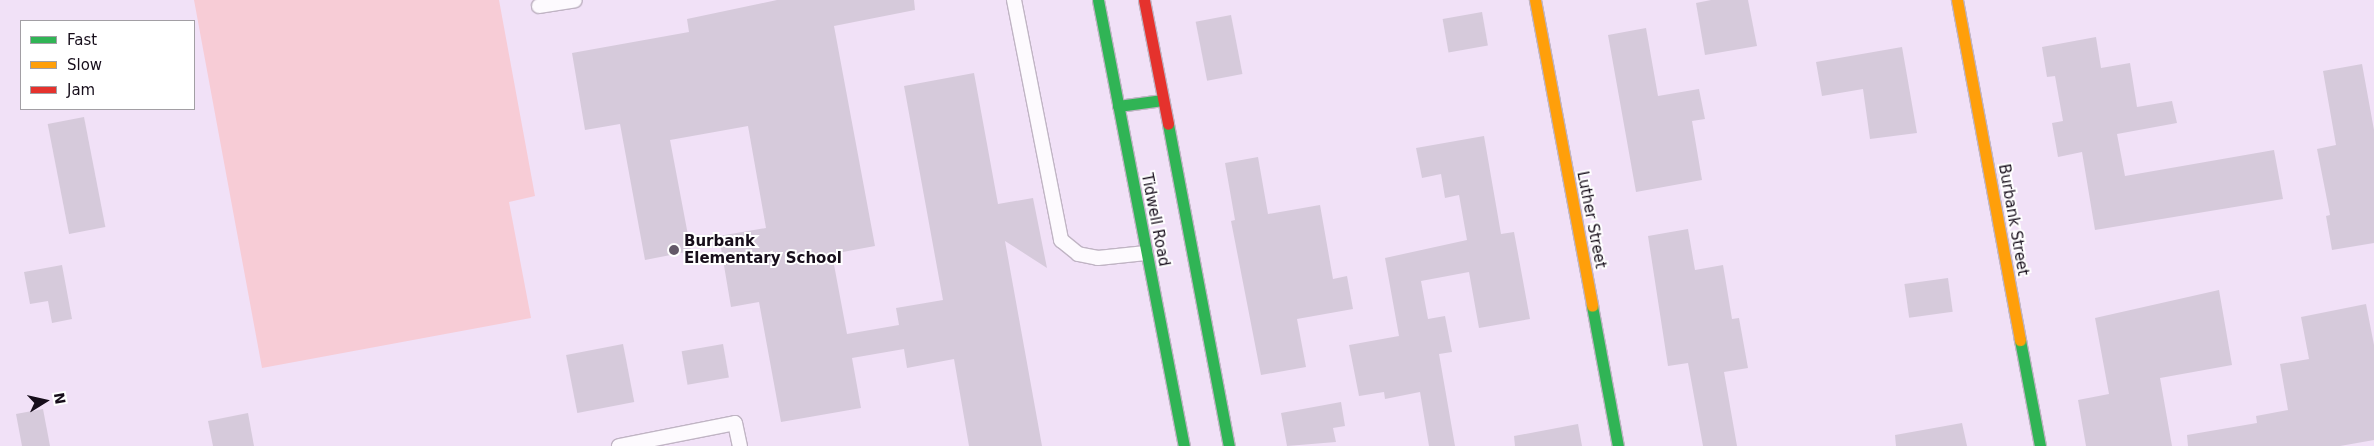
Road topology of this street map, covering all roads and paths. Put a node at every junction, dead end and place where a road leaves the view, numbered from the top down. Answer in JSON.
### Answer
{"nodes":[{"id":1,"x":575,"y":0,"type":"edge"},
{"id":2,"x":1014,"y":0,"type":"edge"},
{"id":3,"x":1098,"y":0,"type":"edge"},
{"id":4,"x":1144,"y":0,"type":"edge"},
{"id":5,"x":1535,"y":0,"type":"edge"},
{"id":6,"x":1958,"y":0,"type":"edge"},
{"id":7,"x":538,"y":6,"type":"dead end"},
{"id":8,"x":1163,"y":100,"type":"junction"},
{"id":9,"x":1118,"y":106,"type":"junction"},
{"id":10,"x":1146,"y":253,"type":"junction"},
{"id":11,"x":1193,"y":403,"type":"dead end"},
{"id":12,"x":1176,"y":407,"type":"junction"},
{"id":13,"x":619,"y":446,"type":"edge"},
{"id":14,"x":740,"y":446,"type":"edge"},
{"id":15,"x":1184,"y":446,"type":"edge"},
{"id":16,"x":1229,"y":446,"type":"edge"},
{"id":17,"x":1618,"y":446,"type":"edge"},
{"id":18,"x":2040,"y":446,"type":"edge"}],
"edges":[{"from":1,"to":7,"type":"lane"},
{"from":2,"to":10,"type":"lane"},
{"from":3,"to":9,"type":"main road","name":"Tidwell Road"},
{"from":4,"to":8,"type":"main road","name":"Tidwell Road"},
{"from":5,"to":17,"type":"main road","name":"Luther Street"},
{"from":6,"to":18,"type":"main road","name":"Burbank Street"},
{"from":8,"to":9,"type":"main road"},
{"from":8,"to":16,"type":"main road","name":"Tidwell Road"},
{"from":9,"to":10,"type":"main road","name":"Tidwell Road"},
{"from":10,"to":12,"type":"main road","name":"Tidwell Road"},
{"from":11,"to":12,"type":"main road"},
{"from":12,"to":15,"type":"main road","name":"Tidwell Road"},
{"from":13,"to":14,"type":"lane"}]}
